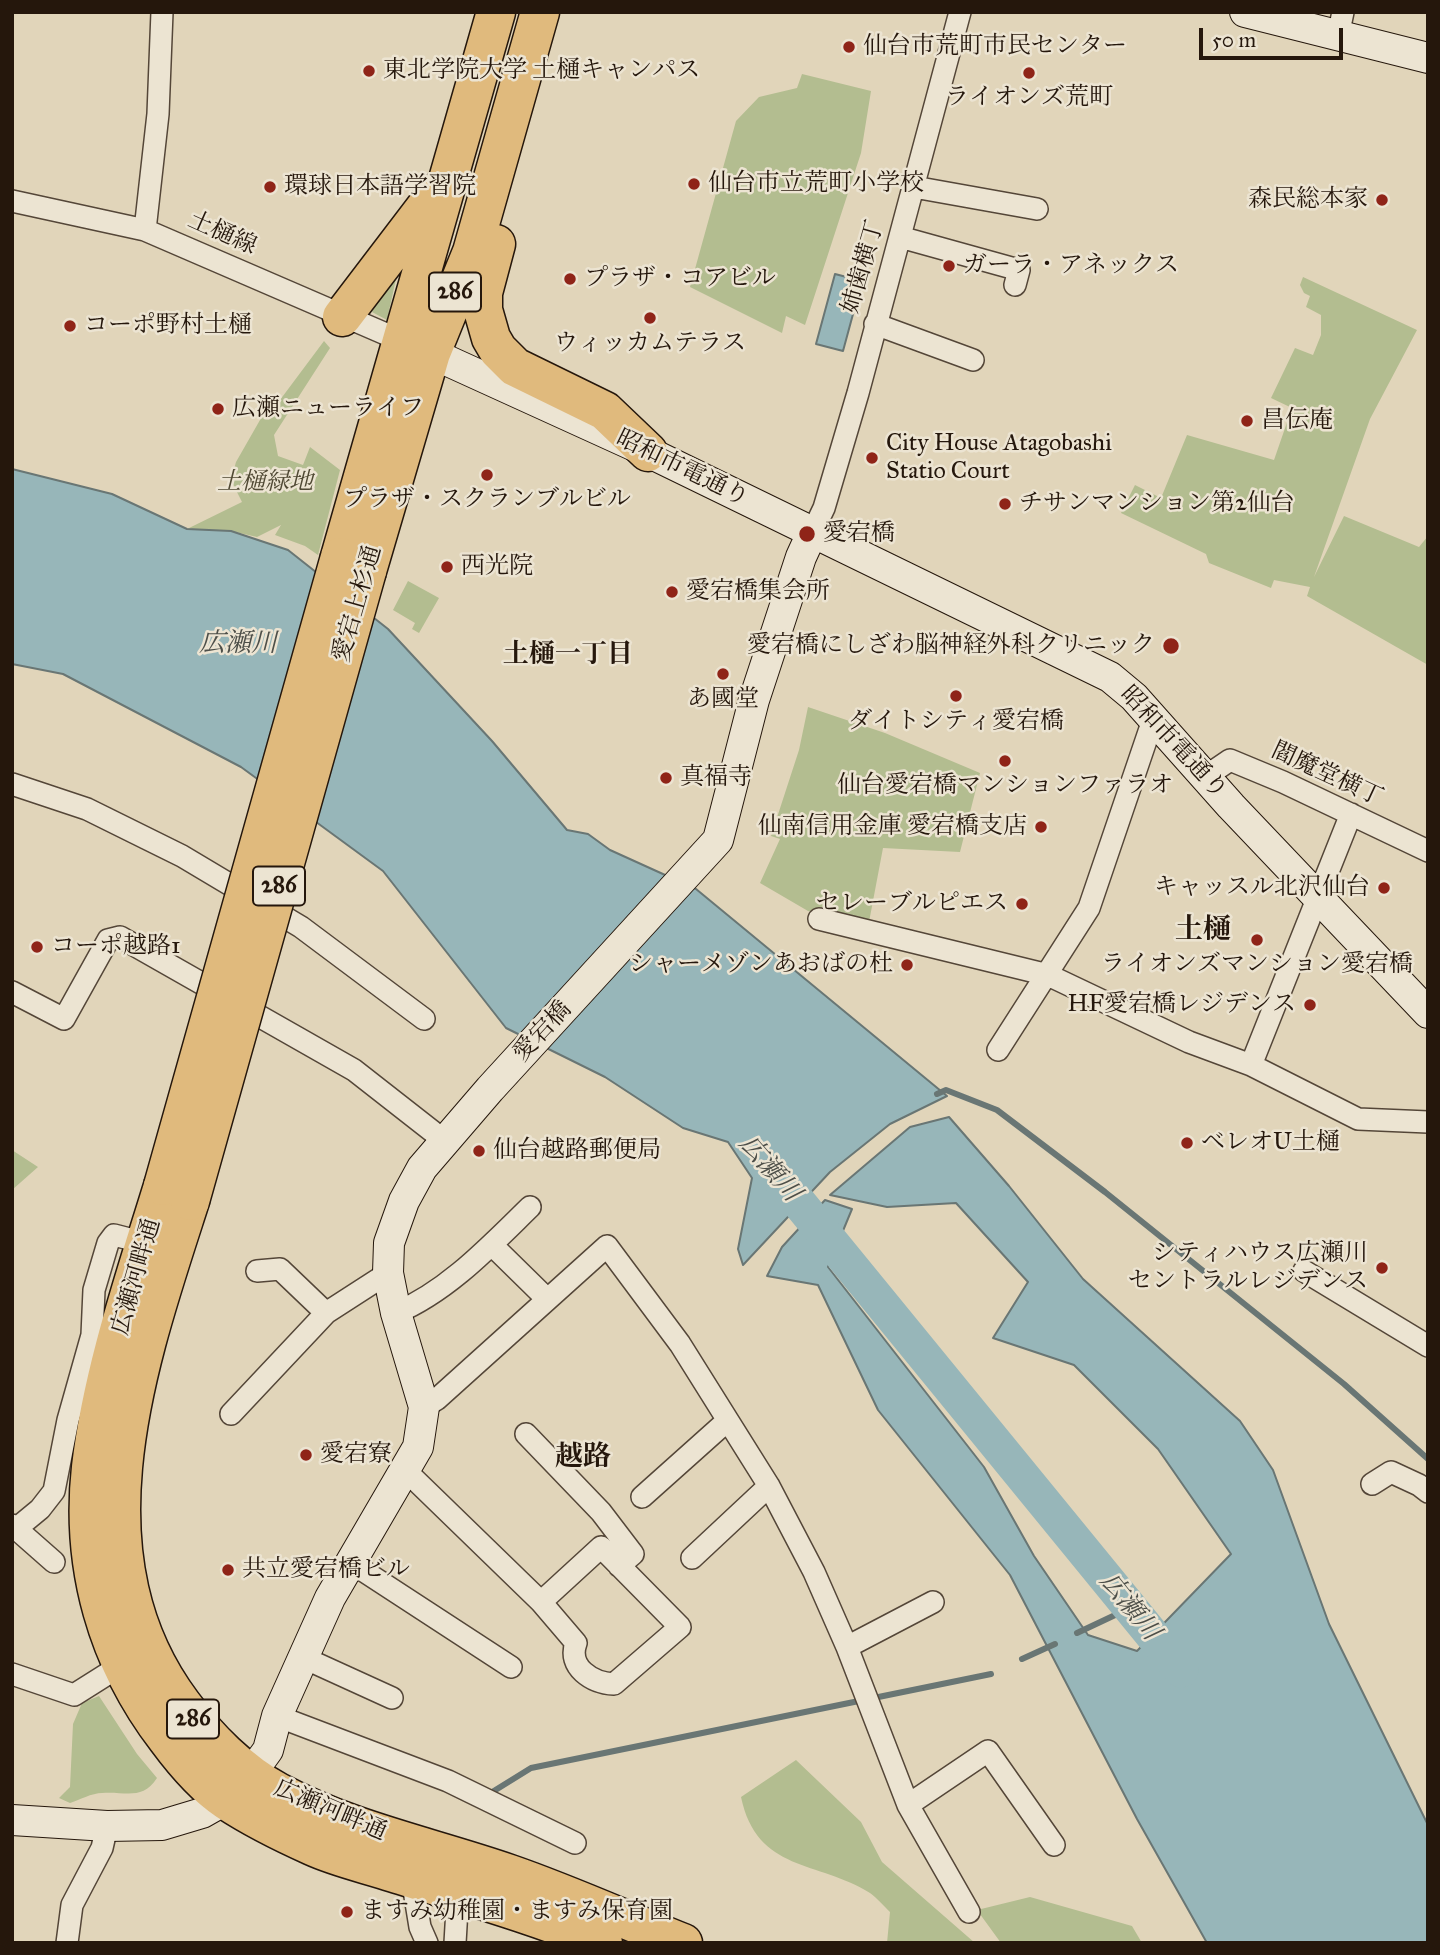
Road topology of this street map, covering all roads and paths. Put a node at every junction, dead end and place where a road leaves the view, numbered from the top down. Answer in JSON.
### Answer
{"nodes":[{"id":1,"x":162,"y":12,"type":"edge"},
{"id":2,"x":496,"y":12,"type":"edge"},
{"id":3,"x":540,"y":12,"type":"edge"},
{"id":4,"x":558,"y":12,"type":"edge"},
{"id":5,"x":960,"y":12,"type":"edge"},
{"id":6,"x":1245,"y":12,"type":"edge"},
{"id":7,"x":1341,"y":24,"type":"edge"},
{"id":8,"x":1428,"y":58,"type":"edge"},
{"id":9,"x":449,"y":177,"type":"junction"},
{"id":10,"x":914,"y":187,"type":"junction"},
{"id":11,"x":12,"y":201,"type":"edge"},
{"id":12,"x":1037,"y":209,"type":"dead end"},
{"id":13,"x":145,"y":230,"type":"junction"},
{"id":14,"x":900,"y":237,"type":"junction"},
{"id":15,"x":1015,"y":285,"type":"dead end"},
{"id":16,"x":342,"y":317,"type":"junction"},
{"id":17,"x":875,"y":324,"type":"junction"},
{"id":18,"x":416,"y":347,"type":"junction"},
{"id":19,"x":973,"y":360,"type":"dead end"},
{"id":20,"x":648,"y":452,"type":"junction"},
{"id":21,"x":812,"y":533,"type":"junction"},
{"id":22,"x":1153,"y":720,"type":"junction"},
{"id":23,"x":1205,"y":777,"type":"junction"},
{"id":24,"x":12,"y":784,"type":"edge"},
{"id":25,"x":1351,"y":814,"type":"junction"},
{"id":26,"x":1428,"y":851,"type":"edge"},
{"id":27,"x":1319,"y":896,"type":"junction"},
{"id":28,"x":819,"y":919,"type":"dead end"},
{"id":29,"x":1048,"y":975,"type":"junction"},
{"id":30,"x":12,"y":992,"type":"edge"},
{"id":31,"x":1428,"y":1013,"type":"edge"},
{"id":32,"x":424,"y":1019,"type":"dead end"},
{"id":33,"x":998,"y":1050,"type":"dead end"},
{"id":34,"x":1251,"y":1065,"type":"junction"},
{"id":35,"x":1428,"y":1122,"type":"edge"},
{"id":36,"x":446,"y":1142,"type":"junction"},
{"id":37,"x":177,"y":1194,"type":"junction"},
{"id":38,"x":530,"y":1207,"type":"dead end"},
{"id":39,"x":145,"y":1243,"type":"junction"},
{"id":40,"x":492,"y":1245,"type":"junction"},
{"id":41,"x":257,"y":1271,"type":"dead end"},
{"id":42,"x":1304,"y":1271,"type":"dead end"},
{"id":43,"x":388,"y":1273,"type":"junction"},
{"id":44,"x":546,"y":1298,"type":"junction"},
{"id":45,"x":326,"y":1313,"type":"junction"},
{"id":46,"x":396,"y":1313,"type":"junction"},
{"id":47,"x":1428,"y":1346,"type":"edge"},
{"id":48,"x":424,"y":1407,"type":"junction"},
{"id":49,"x":231,"y":1414,"type":"dead end"},
{"id":50,"x":727,"y":1421,"type":"junction"},
{"id":51,"x":526,"y":1433,"type":"dead end"},
{"id":52,"x":405,"y":1470,"type":"junction"},
{"id":53,"x":1372,"y":1484,"type":"dead end"},
{"id":54,"x":769,"y":1486,"type":"junction"},
{"id":55,"x":1428,"y":1492,"type":"edge"},
{"id":56,"x":642,"y":1497,"type":"dead end"},
{"id":57,"x":14,"y":1527,"type":"edge"},
{"id":58,"x":692,"y":1558,"type":"dead end"},
{"id":59,"x":54,"y":1562,"type":"dead end"},
{"id":60,"x":351,"y":1562,"type":"junction"},
{"id":61,"x":619,"y":1566,"type":"junction"},
{"id":62,"x":541,"y":1602,"type":"junction"},
{"id":63,"x":933,"y":1602,"type":"dead end"},
{"id":64,"x":847,"y":1647,"type":"junction"},
{"id":65,"x":302,"y":1657,"type":"junction"},
{"id":66,"x":120,"y":1666,"type":"junction"},
{"id":67,"x":511,"y":1667,"type":"dead end"},
{"id":68,"x":12,"y":1674,"type":"edge"},
{"id":69,"x":391,"y":1698,"type":"dead end"},
{"id":70,"x":277,"y":1716,"type":"junction"},
{"id":71,"x":238,"y":1787,"type":"junction"},
{"id":72,"x":908,"y":1805,"type":"junction"},
{"id":73,"x":12,"y":1820,"type":"edge"},
{"id":74,"x":107,"y":1826,"type":"junction"},
{"id":75,"x":575,"y":1843,"type":"dead end"},
{"id":76,"x":1054,"y":1845,"type":"dead end"},
{"id":77,"x":412,"y":1878,"type":"junction"},
{"id":78,"x":458,"y":1892,"type":"junction"},
{"id":79,"x":969,"y":1912,"type":"dead end"},
{"id":80,"x":67,"y":1943,"type":"edge"},
{"id":81,"x":427,"y":1943,"type":"edge"},
{"id":82,"x":455,"y":1943,"type":"edge"},
{"id":83,"x":603,"y":1943,"type":"edge"},
{"id":84,"x":683,"y":1943,"type":"edge"}],
"edges":[{"from":1,"to":13,"type":"street"},
{"from":2,"to":9,"type":"highway","name":"愛宕上杉通","number":"286"},
{"from":3,"to":18,"type":"highway","name":"愛宕上杉通","number":"286"},
{"from":4,"to":20,"type":"highway"},
{"from":5,"to":10,"type":"street","name":"姉歯横丁"},
{"from":6,"to":7,"type":"street"},
{"from":7,"to":8,"type":"street"},
{"from":9,"to":16,"type":"highway"},
{"from":9,"to":18,"type":"highway","name":"愛宕上杉通","number":"286"},
{"from":10,"to":12,"type":"street"},
{"from":10,"to":14,"type":"street","name":"姉歯横丁"},
{"from":11,"to":13,"type":"street","name":"土樋線"},
{"from":13,"to":16,"type":"street","name":"土樋線"},
{"from":14,"to":15,"type":"street"},
{"from":14,"to":17,"type":"street","name":"姉歯横丁"},
{"from":16,"to":18,"type":"street","name":"土樋線"},
{"from":17,"to":19,"type":"street"},
{"from":17,"to":21,"type":"street","name":"姉歯横丁"},
{"from":18,"to":20,"type":"street","name":"昭和市電通り"},
{"from":18,"to":37,"type":"highway","name":"愛宕上杉通","number":"286","bridge":true},
{"from":20,"to":21,"type":"street","name":"昭和市電通り"},
{"from":21,"to":22,"type":"street","name":"昭和市電通り"},
{"from":21,"to":36,"type":"street","name":"愛宕橋"},
{"from":22,"to":23,"type":"street","name":"昭和市電通り"},
{"from":22,"to":29,"type":"street"},
{"from":23,"to":25,"type":"street","name":"閻魔堂横丁"},
{"from":23,"to":27,"type":"street","name":"昭和市電通り"},
{"from":24,"to":32,"type":"street"},
{"from":25,"to":26,"type":"street","name":"閻魔堂横丁"},
{"from":25,"to":27,"type":"street"},
{"from":27,"to":31,"type":"street","name":"昭和市電通り"},
{"from":27,"to":34,"type":"street"},
{"from":28,"to":29,"type":"street"},
{"from":29,"to":33,"type":"street"},
{"from":29,"to":34,"type":"street"},
{"from":30,"to":36,"type":"street"},
{"from":34,"to":35,"type":"street"},
{"from":36,"to":43,"type":"street","name":"愛宕橋"},
{"from":37,"to":39,"type":"highway","name":"広瀬河畔通","number":"286"},
{"from":37,"to":71,"type":"highway","name":"広瀬河畔通","number":"286"},
{"from":38,"to":40,"type":"street"},
{"from":39,"to":57,"type":"street"},
{"from":39,"to":66,"type":"highway","name":"広瀬河畔通","number":"286"},
{"from":40,"to":44,"type":"street"},
{"from":40,"to":46,"type":"street"},
{"from":41,"to":45,"type":"street"},
{"from":42,"to":47,"type":"street"},
{"from":43,"to":45,"type":"street"},
{"from":43,"to":46,"type":"street","name":"愛宕橋"},
{"from":44,"to":48,"type":"street"},
{"from":44,"to":50,"type":"street"},
{"from":45,"to":49,"type":"street"},
{"from":46,"to":48,"type":"street","name":"愛宕橋"},
{"from":48,"to":52,"type":"street"},
{"from":50,"to":54,"type":"street"},
{"from":50,"to":56,"type":"street"},
{"from":51,"to":61,"type":"street"},
{"from":52,"to":60,"type":"street"},
{"from":52,"to":62,"type":"street"},
{"from":53,"to":55,"type":"street"},
{"from":54,"to":58,"type":"street"},
{"from":54,"to":64,"type":"street"},
{"from":57,"to":59,"type":"street"},
{"from":60,"to":65,"type":"street"},
{"from":60,"to":67,"type":"street"},
{"from":61,"to":62,"type":"street"},
{"from":61,"to":62,"type":"street"},
{"from":63,"to":64,"type":"street"},
{"from":64,"to":72,"type":"street"},
{"from":65,"to":69,"type":"street"},
{"from":65,"to":70,"type":"street"},
{"from":66,"to":68,"type":"street"},
{"from":66,"to":71,"type":"highway","name":"広瀬河畔通","number":"286"},
{"from":70,"to":71,"type":"street"},
{"from":70,"to":75,"type":"street"},
{"from":71,"to":74,"type":"street"},
{"from":71,"to":77,"type":"highway","name":"広瀬河畔通","number":"286"},
{"from":71,"to":84,"type":"highway","name":"広瀬河畔通","number":"286"},
{"from":72,"to":76,"type":"street"},
{"from":72,"to":79,"type":"street"},
{"from":73,"to":74,"type":"street"},
{"from":74,"to":80,"type":"street"},
{"from":77,"to":78,"type":"highway","name":"広瀬河畔通","number":"286"},
{"from":77,"to":81,"type":"street"},
{"from":78,"to":82,"type":"street"},
{"from":78,"to":83,"type":"highway","name":"広瀬河畔通","number":"286"}]}
